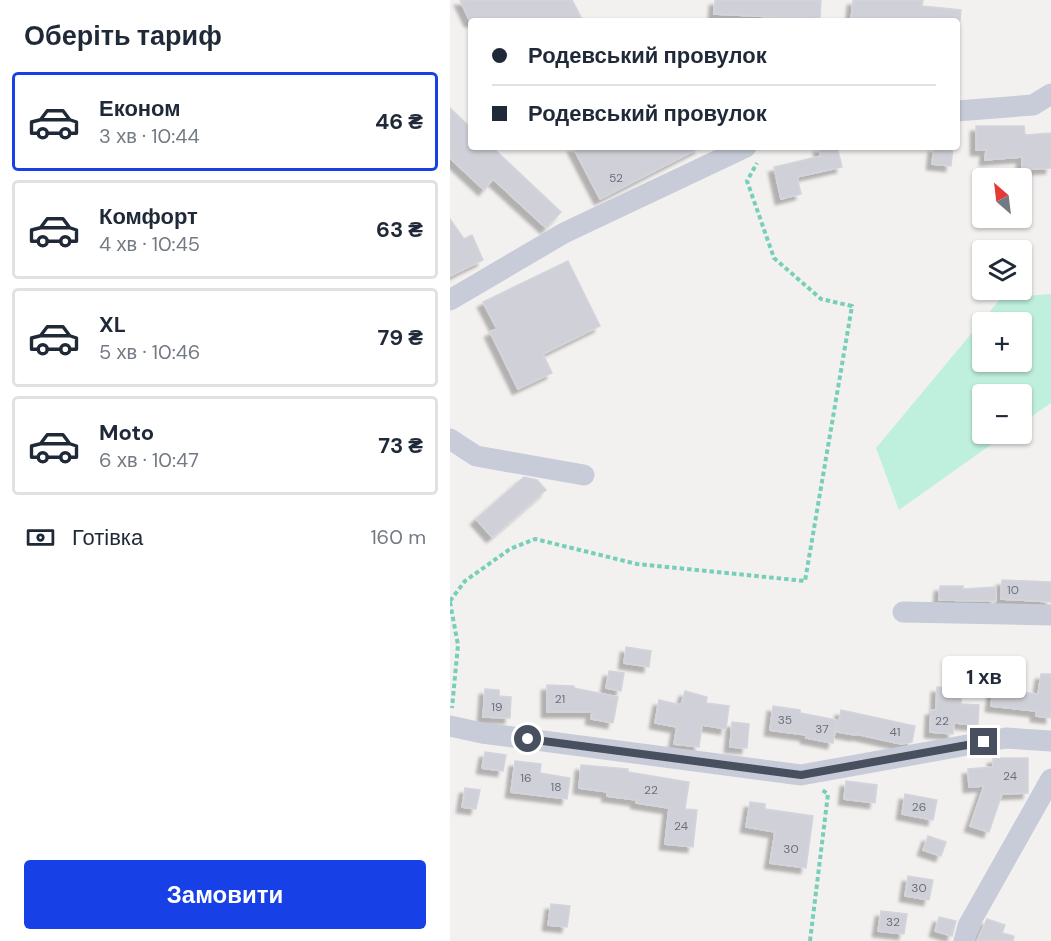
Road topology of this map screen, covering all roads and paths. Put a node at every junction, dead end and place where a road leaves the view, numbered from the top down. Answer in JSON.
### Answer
{"nodes":[{"id":1,"x":1051,"y":94,"type":"edge"},
{"id":2,"x":960,"y":111,"type":"edge"},
{"id":3,"x":754,"y":151,"type":"edge"},
{"id":4,"x":450,"y":300,"type":"edge"},
{"id":5,"x":450,"y":439,"type":"edge"},
{"id":6,"x":584,"y":475,"type":"dead end"},
{"id":7,"x":450,"y":601,"type":"edge"},
{"id":8,"x":903,"y":612,"type":"dead end"},
{"id":9,"x":1051,"y":615,"type":"edge"},
{"id":10,"x":451,"y":720,"type":"edge"},
{"id":11,"x":1051,"y":741,"type":"edge"},
{"id":12,"x":801,"y":775,"type":"junction"},
{"id":13,"x":1051,"y":779,"type":"edge"},
{"id":14,"x":810,"y":941,"type":"edge"},
{"id":15,"x":964,"y":941,"type":"edge"}],
"edges":[{"from":1,"to":2,"type":"street"},
{"from":3,"to":4,"type":"street"},
{"from":3,"to":7,"type":"path"},
{"from":5,"to":6,"type":"street"},
{"from":7,"to":10,"type":"path"},
{"from":8,"to":9,"type":"street"},
{"from":10,"to":12,"type":"street"},
{"from":11,"to":12,"type":"street"},
{"from":12,"to":14,"type":"path"},
{"from":13,"to":15,"type":"street"}]}
